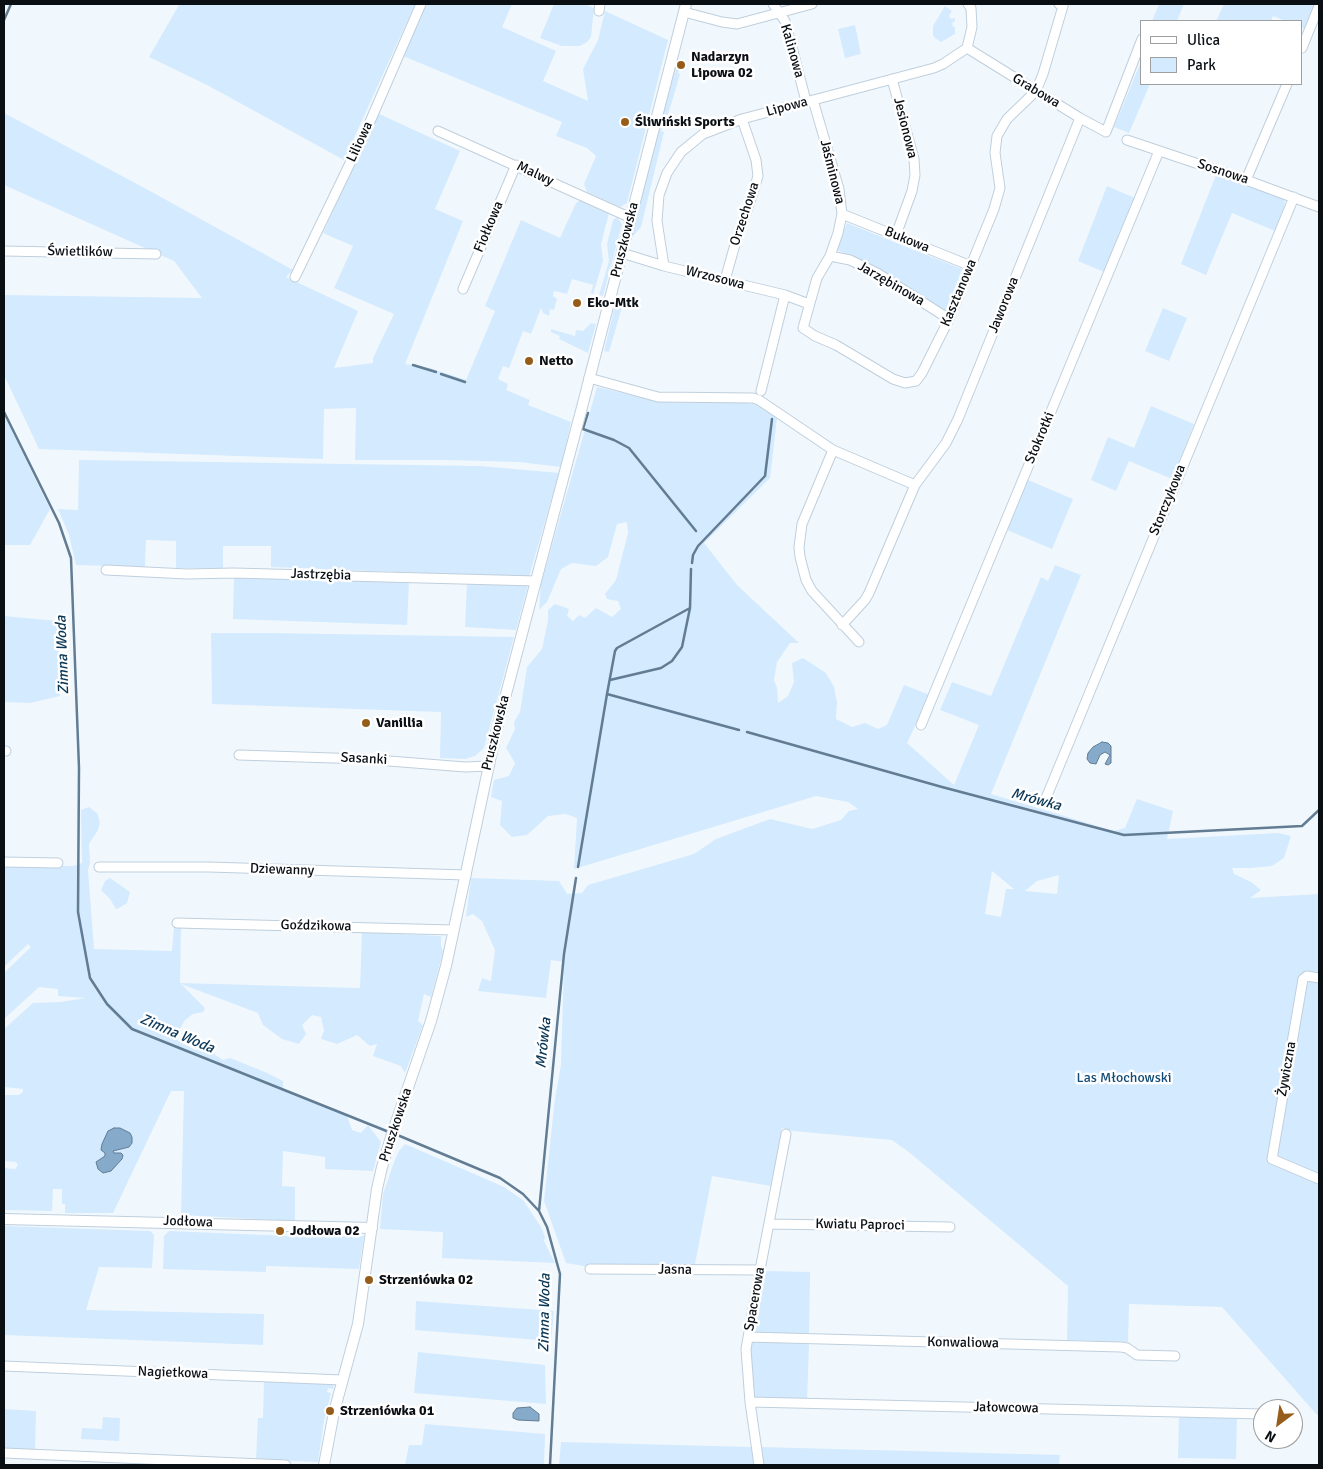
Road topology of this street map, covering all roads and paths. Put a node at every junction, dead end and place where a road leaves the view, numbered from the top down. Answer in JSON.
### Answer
{"nodes":[{"id":1,"x":421,"y":4,"type":"edge"},
{"id":2,"x":773,"y":4,"type":"edge"},
{"id":3,"x":812,"y":4,"type":"edge"},
{"id":4,"x":968,"y":4,"type":"edge"},
{"id":5,"x":1059,"y":4,"type":"edge"},
{"id":6,"x":1319,"y":6,"type":"edge"},
{"id":7,"x":685,"y":8,"type":"edge"},
{"id":8,"x":779,"y":13,"type":"junction"},
{"id":9,"x":1140,"y":44,"type":"edge"},
{"id":10,"x":1303,"y":46,"type":"edge"},
{"id":11,"x":966,"y":48,"type":"junction"},
{"id":12,"x":892,"y":79,"type":"junction"},
{"id":13,"x":1287,"y":85,"type":"edge"},
{"id":14,"x":1036,"y":90,"type":"junction"},
{"id":15,"x":810,"y":100,"type":"junction"},
{"id":16,"x":1080,"y":118,"type":"junction"},
{"id":17,"x":742,"y":119,"type":"junction"},
{"id":18,"x":438,"y":131,"type":"dead end"},
{"id":19,"x":1127,"y":140,"type":"dead end"},
{"id":20,"x":1159,"y":151,"type":"junction"},
{"id":21,"x":516,"y":165,"type":"junction"},
{"id":22,"x":1246,"y":180,"type":"junction"},
{"id":23,"x":1294,"y":197,"type":"junction"},
{"id":24,"x":1319,"y":207,"type":"edge"},
{"id":25,"x":842,"y":214,"type":"junction"},
{"id":26,"x":631,"y":218,"type":"junction"},
{"id":27,"x":896,"y":235,"type":"junction"},
{"id":28,"x":4,"y":251,"type":"edge"},
{"id":29,"x":622,"y":253,"type":"junction"},
{"id":30,"x":156,"y":254,"type":"dead end"},
{"id":31,"x":830,"y":256,"type":"junction"},
{"id":32,"x":664,"y":266,"type":"junction"},
{"id":33,"x":971,"y":266,"type":"junction"},
{"id":34,"x":295,"y":277,"type":"dead end"},
{"id":35,"x":725,"y":280,"type":"junction"},
{"id":36,"x":462,"y":290,"type":"dead end"},
{"id":37,"x":785,"y":295,"type":"junction"},
{"id":38,"x":809,"y":304,"type":"junction"},
{"id":39,"x":949,"y":320,"type":"junction"},
{"id":40,"x":803,"y":328,"type":"joint"},
{"id":41,"x":589,"y":378,"type":"junction"},
{"id":42,"x":761,"y":391,"type":"dead end"},
{"id":43,"x":833,"y":450,"type":"junction"},
{"id":44,"x":916,"y":485,"type":"junction"},
{"id":45,"x":106,"y":570,"type":"dead end"},
{"id":46,"x":536,"y":581,"type":"junction"},
{"id":47,"x":842,"y":625,"type":"junction"},
{"id":48,"x":859,"y":642,"type":"dead end"},
{"id":49,"x":921,"y":725,"type":"dead end"},
{"id":50,"x":239,"y":755,"type":"dead end"},
{"id":51,"x":488,"y":766,"type":"junction"},
{"id":52,"x":1044,"y":803,"type":"dead end"},
{"id":53,"x":4,"y":862,"type":"edge"},
{"id":54,"x":58,"y":863,"type":"dead end"},
{"id":55,"x":99,"y":867,"type":"dead end"},
{"id":56,"x":466,"y":875,"type":"junction"},
{"id":57,"x":177,"y":923,"type":"dead end"},
{"id":58,"x":454,"y":930,"type":"junction"},
{"id":59,"x":1319,"y":978,"type":"edge"},
{"id":60,"x":786,"y":1134,"type":"dead end"},
{"id":61,"x":1319,"y":1179,"type":"edge"},
{"id":62,"x":4,"y":1219,"type":"edge"},
{"id":63,"x":770,"y":1224,"type":"junction"},
{"id":64,"x":950,"y":1227,"type":"dead end"},
{"id":65,"x":372,"y":1228,"type":"junction"},
{"id":66,"x":590,"y":1269,"type":"dead end"},
{"id":67,"x":760,"y":1270,"type":"junction"},
{"id":68,"x":748,"y":1337,"type":"junction"},
{"id":69,"x":1175,"y":1356,"type":"dead end"},
{"id":70,"x":4,"y":1366,"type":"edge"},
{"id":71,"x":342,"y":1380,"type":"junction"},
{"id":72,"x":750,"y":1402,"type":"junction"},
{"id":73,"x":1253,"y":1414,"type":"edge"},
{"id":74,"x":4,"y":1454,"type":"edge"},
{"id":75,"x":286,"y":1465,"type":"edge"},
{"id":76,"x":324,"y":1465,"type":"edge"},
{"id":77,"x":759,"y":1465,"type":"edge"}],
"edges":[{"from":1,"to":34,"type":"street","name":"Liliowa"},
{"from":2,"to":8,"type":"street","name":"Kalinowa"},
{"from":3,"to":8,"type":"street"},
{"from":4,"to":11,"type":"street"},
{"from":5,"to":14,"type":"street"},
{"from":6,"to":10,"type":"street"},
{"from":7,"to":8,"type":"street"},
{"from":7,"to":26,"type":"street","name":"Pruszkowska"},
{"from":8,"to":15,"type":"street","name":"Kalinowa"},
{"from":9,"to":16,"type":"street","name":"Grabowa"},
{"from":11,"to":12,"type":"street","name":"Lipowa"},
{"from":11,"to":14,"type":"street","name":"Grabowa"},
{"from":12,"to":15,"type":"street","name":"Lipowa"},
{"from":12,"to":27,"type":"street","name":"Jesionowa"},
{"from":13,"to":22,"type":"street"},
{"from":14,"to":16,"type":"street","name":"Grabowa"},
{"from":14,"to":33,"type":"street","name":"Kasztanowa"},
{"from":15,"to":17,"type":"street","name":"Lipowa"},
{"from":15,"to":25,"type":"street","name":"Jaśminowa"},
{"from":16,"to":44,"type":"street","name":"Jaworowa"},
{"from":17,"to":32,"type":"street","name":"Lipowa"},
{"from":17,"to":35,"type":"street","name":"Orzechowa"},
{"from":18,"to":21,"type":"street","name":"Malwy"},
{"from":19,"to":20,"type":"street","name":"Sosnowa"},
{"from":20,"to":22,"type":"street","name":"Sosnowa"},
{"from":20,"to":49,"type":"street","name":"Stokrotki"},
{"from":21,"to":26,"type":"street","name":"Malwy"},
{"from":21,"to":36,"type":"street","name":"Fiołkowa"},
{"from":22,"to":23,"type":"street","name":"Sosnowa"},
{"from":23,"to":24,"type":"street","name":"Sosnowa"},
{"from":23,"to":52,"type":"street","name":"Storczykowa"},
{"from":25,"to":27,"type":"street","name":"Bukowa"},
{"from":25,"to":31,"type":"street","name":"Jaśminowa"},
{"from":26,"to":29,"type":"street","name":"Pruszkowska"},
{"from":27,"to":33,"type":"street","name":"Bukowa"},
{"from":28,"to":30,"type":"street","name":"Świetlików"},
{"from":29,"to":32,"type":"street","name":"Wrzosowa"},
{"from":29,"to":41,"type":"street","name":"Pruszkowska"},
{"from":31,"to":38,"type":"street","name":"Jaśminowa"},
{"from":31,"to":39,"type":"street","name":"Jarzębinowa"},
{"from":32,"to":35,"type":"street","name":"Wrzosowa"},
{"from":33,"to":39,"type":"street","name":"Kasztanowa"},
{"from":35,"to":37,"type":"street","name":"Wrzosowa"},
{"from":37,"to":38,"type":"street","name":"Wrzosowa"},
{"from":37,"to":42,"type":"street"},
{"from":38,"to":40,"type":"street","name":"Jaśminowa"},
{"from":39,"to":40,"type":"street","name":"Kasztanowa"},
{"from":41,"to":43,"type":"street"},
{"from":41,"to":46,"type":"street","name":"Pruszkowska"},
{"from":43,"to":44,"type":"street"},
{"from":43,"to":47,"type":"street"},
{"from":44,"to":47,"type":"street","name":"Jaworowa"},
{"from":45,"to":46,"type":"street","name":"Jastrzębia"},
{"from":46,"to":51,"type":"street","name":"Pruszkowska"},
{"from":47,"to":48,"type":"street"},
{"from":50,"to":51,"type":"street","name":"Sasanki"},
{"from":51,"to":56,"type":"street","name":"Pruszkowska"},
{"from":53,"to":54,"type":"street"},
{"from":55,"to":56,"type":"street","name":"Dziewanny"},
{"from":56,"to":58,"type":"street","name":"Pruszkowska"},
{"from":57,"to":58,"type":"street","name":"Goździkowa"},
{"from":58,"to":65,"type":"street","name":"Pruszkowska"},
{"from":59,"to":61,"type":"street","name":"Żywiczna"},
{"from":60,"to":63,"type":"street","name":"Spacerowa"},
{"from":62,"to":65,"type":"street","name":"Jodłowa"},
{"from":63,"to":64,"type":"street","name":"Kwiatu Paproci"},
{"from":63,"to":67,"type":"street","name":"Spacerowa"},
{"from":65,"to":71,"type":"street","name":"Pruszkowska"},
{"from":66,"to":67,"type":"street","name":"Jasna"},
{"from":67,"to":68,"type":"street","name":"Spacerowa"},
{"from":68,"to":69,"type":"street","name":"Konwaliowa"},
{"from":68,"to":72,"type":"street","name":"Spacerowa"},
{"from":70,"to":71,"type":"street","name":"Nagietkowa"},
{"from":71,"to":76,"type":"street","name":"Pruszkowska"},
{"from":72,"to":73,"type":"street","name":"Jałowcowa"},
{"from":72,"to":77,"type":"street","name":"Spacerowa"},
{"from":74,"to":75,"type":"street"}]}
